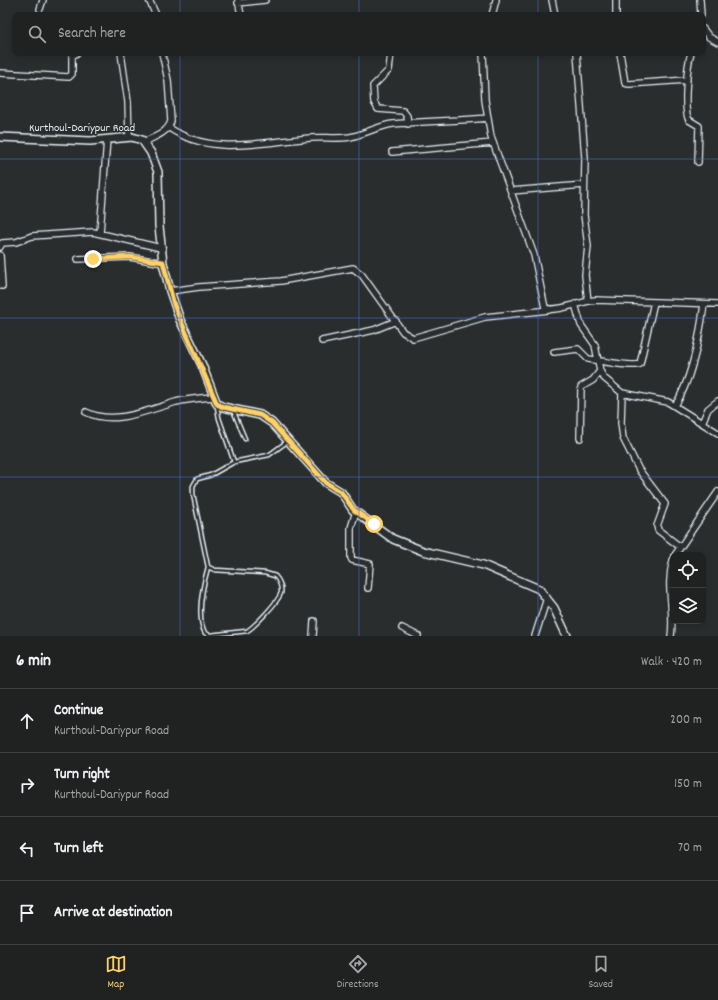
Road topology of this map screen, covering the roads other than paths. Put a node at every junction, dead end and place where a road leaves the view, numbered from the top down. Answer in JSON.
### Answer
{"nodes":[{"id":1,"x":43,"y":0,"type":"edge"},
{"id":2,"x":149,"y":0,"type":"edge"},
{"id":3,"x":264,"y":0,"type":"edge"},
{"id":4,"x":496,"y":0,"type":"edge"},
{"id":5,"x":552,"y":0,"type":"edge"},
{"id":6,"x":616,"y":0,"type":"edge"},
{"id":7,"x":700,"y":0,"type":"edge"},
{"id":8,"x":238,"y":2,"type":"edge"},
{"id":9,"x":40,"y":9,"type":"dead end"},
{"id":10,"x":155,"y":12,"type":"edge"},
{"id":11,"x":240,"y":12,"type":"edge"},
{"id":12,"x":493,"y":12,"type":"edge"},
{"id":13,"x":554,"y":12,"type":"edge"},
{"id":14,"x":616,"y":12,"type":"edge"},
{"id":15,"x":700,"y":12,"type":"edge"},
{"id":16,"x":706,"y":33,"type":"edge"},
{"id":17,"x":718,"y":42,"type":"edge"},
{"id":18,"x":72,"y":56,"type":"edge"},
{"id":19,"x":121,"y":56,"type":"edge"},
{"id":20,"x":163,"y":56,"type":"edge"},
{"id":21,"x":391,"y":56,"type":"edge"},
{"id":22,"x":483,"y":56,"type":"edge"},
{"id":23,"x":577,"y":56,"type":"edge"},
{"id":24,"x":621,"y":56,"type":"edge"},
{"id":25,"x":691,"y":56,"type":"edge"},
{"id":26,"x":0,"y":73,"type":"edge"},
{"id":27,"x":687,"y":80,"type":"junction"},
{"id":28,"x":488,"y":118,"type":"junction"},
{"id":29,"x":408,"y":124,"type":"junction"},
{"id":30,"x":168,"y":127,"type":"junction"},
{"id":31,"x":0,"y":136,"type":"edge"},
{"id":32,"x":129,"y":137,"type":"junction"},
{"id":33,"x":107,"y":139,"type":"junction"},
{"id":34,"x":144,"y":142,"type":"junction"},
{"id":35,"x":493,"y":143,"type":"junction"},
{"id":36,"x":392,"y":152,"type":"dead end"},
{"id":37,"x":698,"y":162,"type":"dead end"},
{"id":38,"x":584,"y":185,"type":"junction"},
{"id":39,"x":511,"y":191,"type":"junction"},
{"id":40,"x":100,"y":234,"type":"junction"},
{"id":41,"x":0,"y":247,"type":"edge"},
{"id":42,"x":161,"y":248,"type":"junction"},
{"id":43,"x":0,"y":255,"type":"edge"},
{"id":44,"x":78,"y":260,"type":"dead end"},
{"id":45,"x":163,"y":262,"type":"junction"},
{"id":46,"x":2,"y":286,"type":"dead end"},
{"id":47,"x":170,"y":291,"type":"junction"},
{"id":48,"x":588,"y":300,"type":"junction"},
{"id":49,"x":654,"y":302,"type":"junction"},
{"id":50,"x":574,"y":304,"type":"junction"},
{"id":51,"x":704,"y":304,"type":"junction"},
{"id":52,"x":718,"y":304,"type":"edge"},
{"id":53,"x":550,"y":310,"type":"junction"},
{"id":54,"x":396,"y":321,"type":"junction"},
{"id":55,"x":322,"y":342,"type":"dead end"},
{"id":56,"x":554,"y":352,"type":"dead end"},
{"id":57,"x":597,"y":359,"type":"junction"},
{"id":58,"x":600,"y":371,"type":"junction"},
{"id":59,"x":622,"y":393,"type":"junction"},
{"id":60,"x":213,"y":397,"type":"junction"},
{"id":61,"x":718,"y":401,"type":"edge"},
{"id":62,"x":217,"y":404,"type":"junction"},
{"id":63,"x":676,"y":406,"type":"junction"},
{"id":64,"x":233,"y":409,"type":"junction"},
{"id":65,"x":86,"y":412,"type":"dead end"},
{"id":66,"x":702,"y":423,"type":"junction"},
{"id":67,"x":718,"y":433,"type":"edge"},
{"id":68,"x":580,"y":438,"type":"dead end"},
{"id":69,"x":245,"y":439,"type":"dead end"},
{"id":70,"x":288,"y":440,"type":"junction"},
{"id":71,"x":234,"y":462,"type":"junction"},
{"id":72,"x":718,"y":492,"type":"edge"},
{"id":73,"x":356,"y":511,"type":"junction"},
{"id":74,"x":679,"y":546,"type":"junction"},
{"id":75,"x":676,"y":552,"type":"edge"},
{"id":76,"x":208,"y":567,"type":"junction"},
{"id":77,"x":670,"y":573,"type":"edge"},
{"id":78,"x":368,"y":588,"type":"dead end"},
{"id":79,"x":547,"y":598,"type":"junction"},
{"id":80,"x":314,"y":621,"type":"dead end"},
{"id":81,"x":402,"y":628,"type":"dead end"},
{"id":82,"x":313,"y":636,"type":"edge"},
{"id":83,"x":418,"y":636,"type":"edge"},
{"id":84,"x":535,"y":636,"type":"edge"},
{"id":85,"x":567,"y":636,"type":"edge"},
{"id":86,"x":671,"y":636,"type":"edge"}],
"edges":[{"from":1,"to":9,"type":"street"},
{"from":2,"to":10,"type":"street"},
{"from":3,"to":8,"type":"street"},
{"from":4,"to":12,"type":"street"},
{"from":5,"to":13,"type":"street"},
{"from":6,"to":14,"type":"street"},
{"from":7,"to":15,"type":"street"},
{"from":8,"to":11,"type":"street"},
{"from":16,"to":17,"type":"street"},
{"from":18,"to":26,"type":"street"},
{"from":19,"to":32,"type":"street"},
{"from":20,"to":30,"type":"street"},
{"from":21,"to":29,"type":"street"},
{"from":22,"to":28,"type":"street"},
{"from":23,"to":38,"type":"street"},
{"from":24,"to":27,"type":"street"},
{"from":25,"to":27,"type":"street"},
{"from":27,"to":37,"type":"street"},
{"from":28,"to":29,"type":"street"},
{"from":28,"to":35,"type":"street"},
{"from":29,"to":30,"type":"street"},
{"from":30,"to":34,"type":"street"},
{"from":31,"to":33,"type":"street","name":"Kurthoul-Dariypur Road"},
{"from":32,"to":33,"type":"street","name":"Kurthoul-Dariypur Road"},
{"from":32,"to":34,"type":"street","name":"Kurthoul-Dariypur Road"},
{"from":33,"to":40,"type":"street"},
{"from":34,"to":42,"type":"street","name":"Kurthoul-Dariypur Road"},
{"from":35,"to":36,"type":"street"},
{"from":35,"to":39,"type":"street"},
{"from":38,"to":39,"type":"street"},
{"from":38,"to":48,"type":"street"},
{"from":39,"to":53,"type":"street"},
{"from":40,"to":41,"type":"street"},
{"from":40,"to":42,"type":"street"},
{"from":42,"to":45,"type":"street","name":"Kurthoul-Dariypur Road"},
{"from":43,"to":46,"type":"street"},
{"from":44,"to":45,"type":"street"},
{"from":45,"to":47,"type":"street","name":"Kurthoul-Dariypur Road"},
{"from":47,"to":54,"type":"street"},
{"from":47,"to":60,"type":"street","name":"Kurthoul-Dariypur Road"},
{"from":48,"to":49,"type":"street"},
{"from":48,"to":50,"type":"street"},
{"from":49,"to":51,"type":"street"},
{"from":49,"to":57,"type":"street"},
{"from":50,"to":53,"type":"street"},
{"from":50,"to":57,"type":"street"},
{"from":51,"to":52,"type":"street"},
{"from":51,"to":63,"type":"street"},
{"from":53,"to":54,"type":"street"},
{"from":54,"to":55,"type":"street"},
{"from":56,"to":57,"type":"street"},
{"from":57,"to":58,"type":"street"},
{"from":58,"to":59,"type":"street"},
{"from":58,"to":68,"type":"street"},
{"from":59,"to":63,"type":"street"},
{"from":59,"to":74,"type":"street"},
{"from":60,"to":62,"type":"street","name":"Kurthoul-Dariypur Road"},
{"from":60,"to":65,"type":"street"},
{"from":61,"to":66,"type":"street"},
{"from":62,"to":64,"type":"street"},
{"from":62,"to":71,"type":"lane"},
{"from":63,"to":66,"type":"street"},
{"from":64,"to":69,"type":"lane"},
{"from":64,"to":70,"type":"street"},
{"from":66,"to":67,"type":"street"},
{"from":70,"to":71,"type":"lane"},
{"from":70,"to":73,"type":"street"},
{"from":71,"to":76,"type":"lane"},
{"from":72,"to":74,"type":"street"},
{"from":73,"to":78,"type":"street"},
{"from":73,"to":79,"type":"street"},
{"from":74,"to":75,"type":"street"},
{"from":76,"to":76,"type":"lane"},
{"from":77,"to":86,"type":"street"},
{"from":79,"to":84,"type":"street"},
{"from":79,"to":85,"type":"street"},
{"from":80,"to":82,"type":"street"},
{"from":81,"to":83,"type":"street"}]}
